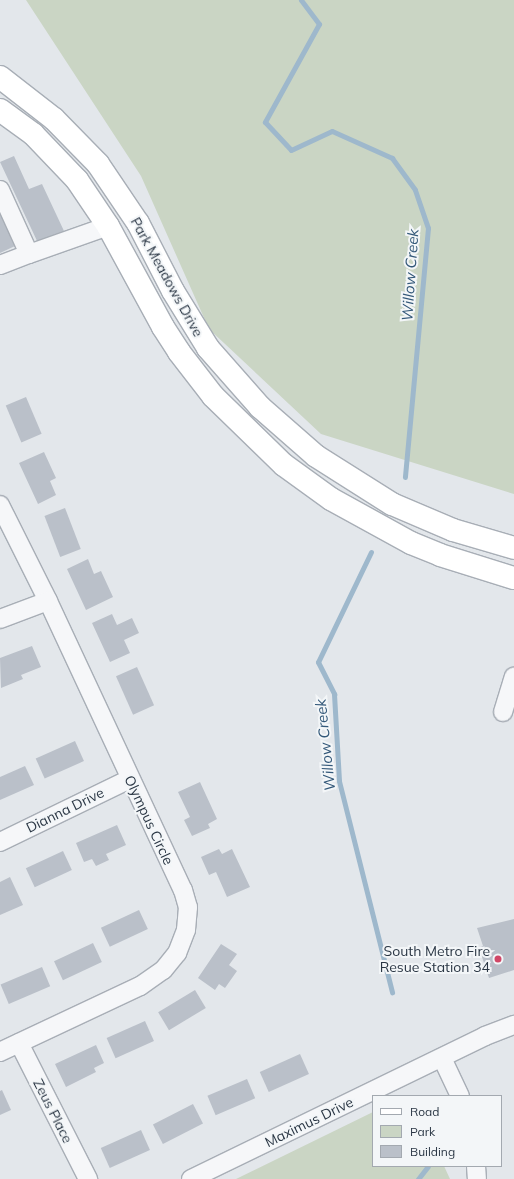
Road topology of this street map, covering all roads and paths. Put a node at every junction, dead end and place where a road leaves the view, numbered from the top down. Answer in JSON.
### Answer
{"nodes":[{"id":1,"x":0,"y":77,"type":"edge"},
{"id":2,"x":0,"y":110,"type":"edge"},
{"id":3,"x":0,"y":190,"type":"edge"},
{"id":4,"x":108,"y":226,"type":"junction"},
{"id":5,"x":29,"y":254,"type":"junction"},
{"id":6,"x":0,"y":266,"type":"edge"},
{"id":7,"x":0,"y":505,"type":"edge"},
{"id":8,"x":514,"y":548,"type":"edge"},
{"id":9,"x":514,"y":578,"type":"edge"},
{"id":10,"x":48,"y":601,"type":"junction"},
{"id":11,"x":0,"y":619,"type":"edge"},
{"id":12,"x":514,"y":677,"type":"edge"},
{"id":13,"x":503,"y":712,"type":"dead end"},
{"id":14,"x":130,"y":779,"type":"junction"},
{"id":15,"x":0,"y":842,"type":"edge"},
{"id":16,"x":514,"y":1025,"type":"edge"},
{"id":17,"x":19,"y":1043,"type":"junction"},
{"id":18,"x":0,"y":1052,"type":"edge"},
{"id":19,"x":442,"y":1058,"type":"junction"},
{"id":20,"x":460,"y":1095,"type":"edge"},
{"id":21,"x":476,"y":1167,"type":"edge"},
{"id":22,"x":88,"y":1179,"type":"edge"},
{"id":23,"x":191,"y":1179,"type":"edge"},
{"id":24,"x":477,"y":1179,"type":"edge"}],
"edges":[{"from":1,"to":8,"type":"main road","name":"Park Meadows Drive"},
{"from":2,"to":4,"type":"main road","name":"Park Meadows Drive"},
{"from":3,"to":5,"type":"street"},
{"from":4,"to":5,"type":"street"},
{"from":4,"to":9,"type":"main road","name":"Park Meadows Drive"},
{"from":5,"to":6,"type":"street"},
{"from":7,"to":10,"type":"street","name":"Olympus Circle"},
{"from":10,"to":11,"type":"street"},
{"from":10,"to":14,"type":"street","name":"Olympus Circle"},
{"from":12,"to":13,"type":"street"},
{"from":14,"to":15,"type":"street","name":"Dianna Drive"},
{"from":14,"to":17,"type":"street","name":"Olympus Circle"},
{"from":16,"to":19,"type":"street","name":"Maximus Drive"},
{"from":17,"to":18,"type":"street","name":"Olympus Circle"},
{"from":17,"to":22,"type":"street","name":"Zeus Place"},
{"from":19,"to":20,"type":"street"},
{"from":19,"to":23,"type":"street","name":"Maximus Drive"},
{"from":21,"to":24,"type":"street"}]}
